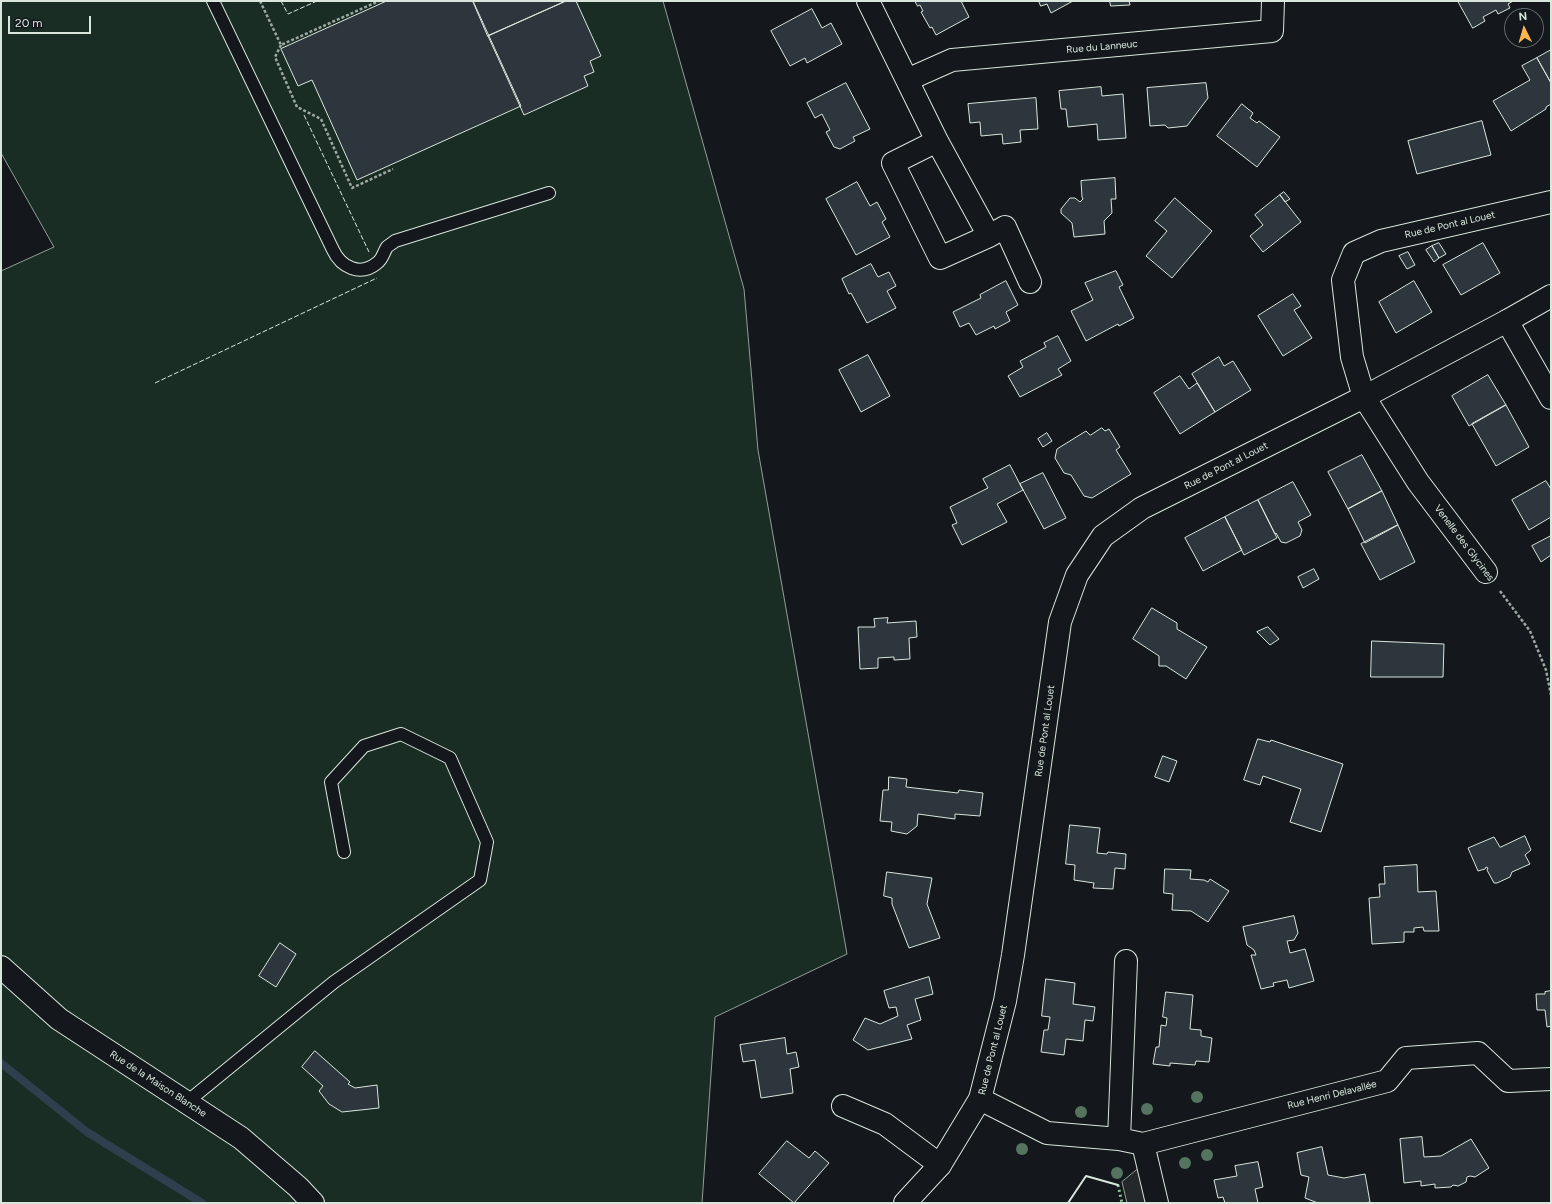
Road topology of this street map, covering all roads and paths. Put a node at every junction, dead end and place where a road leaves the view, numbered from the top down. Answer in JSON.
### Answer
{"nodes":[{"id":1,"x":213,"y":1,"type":"edge"},
{"id":2,"x":260,"y":1,"type":"edge"},
{"id":3,"x":379,"y":1,"type":"edge"},
{"id":4,"x":868,"y":1,"type":"edge"},
{"id":5,"x":1273,"y":1,"type":"edge"},
{"id":6,"x":281,"y":45,"type":"junction"},
{"id":7,"x":907,"y":80,"type":"junction"},
{"id":8,"x":937,"y":141,"type":"junction"},
{"id":9,"x":393,"y":169,"type":"dead end"},
{"id":10,"x":549,"y":193,"type":"dead end"},
{"id":11,"x":1551,"y":202,"type":"edge"},
{"id":12,"x":989,"y":236,"type":"junction"},
{"id":13,"x":1030,"y":282,"type":"dead end"},
{"id":14,"x":1551,"y":296,"type":"edge"},
{"id":15,"x":1507,"y":321,"type":"junction"},
{"id":16,"x":1364,"y":396,"type":"junction"},
{"id":17,"x":1551,"y":398,"type":"edge"},
{"id":18,"x":1486,"y":572,"type":"joint"},
{"id":19,"x":1551,"y":695,"type":"edge"},
{"id":20,"x":344,"y":852,"type":"dead end"},
{"id":21,"x":1126,"y":961,"type":"dead end"},
{"id":22,"x":1,"y":967,"type":"edge"},
{"id":23,"x":1551,"y":1079,"type":"edge"},
{"id":24,"x":980,"y":1099,"type":"junction"},
{"id":25,"x":186,"y":1102,"type":"junction"},
{"id":26,"x":843,"y":1106,"type":"dead end"},
{"id":27,"x":1119,"y":1139,"type":"junction"},
{"id":28,"x":1143,"y":1144,"type":"junction"},
{"id":29,"x":940,"y":1166,"type":"junction"},
{"id":30,"x":313,"y":1203,"type":"edge"},
{"id":31,"x":905,"y":1203,"type":"edge"},
{"id":32,"x":1157,"y":1203,"type":"edge"}],
"edges":[{"from":1,"to":10,"type":"lane"},
{"from":2,"to":6,"type":"path"},
{"from":3,"to":6,"type":"path"},
{"from":4,"to":7,"type":"street"},
{"from":5,"to":7,"type":"street","name":"Rue du Lanneuc"},
{"from":6,"to":9,"type":"path"},
{"from":7,"to":8,"type":"street"},
{"from":8,"to":12,"type":"street"},
{"from":8,"to":12,"type":"street"},
{"from":11,"to":16,"type":"street","name":"Rue de Pont al Louet"},
{"from":12,"to":13,"type":"street"},
{"from":14,"to":15,"type":"street","name":"Rue de Pont al Louet"},
{"from":15,"to":16,"type":"street","name":"Rue de Pont al Louet"},
{"from":15,"to":17,"type":"street"},
{"from":16,"to":18,"type":"street","name":"Venelle des Glycines"},
{"from":16,"to":24,"type":"street","name":"Rue de Pont al Louet"},
{"from":18,"to":19,"type":"path","name":"Venelle des Glycines"},
{"from":20,"to":25,"type":"lane"},
{"from":21,"to":27,"type":"street"},
{"from":22,"to":25,"type":"street","name":"Rue de la Maison Blanche"},
{"from":23,"to":28,"type":"street","name":"Rue Henri Delavallée"},
{"from":24,"to":27,"type":"street","name":"Rue Henri Delavallée"},
{"from":24,"to":29,"type":"street","name":"Rue de Pont al Louet"},
{"from":25,"to":30,"type":"street","name":"Rue de la Maison Blanche"},
{"from":26,"to":29,"type":"street"},
{"from":27,"to":28,"type":"street","name":"Rue Henri Delavallée"},
{"from":28,"to":32,"type":"street"},
{"from":29,"to":31,"type":"street","name":"Rue de Pont al Louet"}]}
